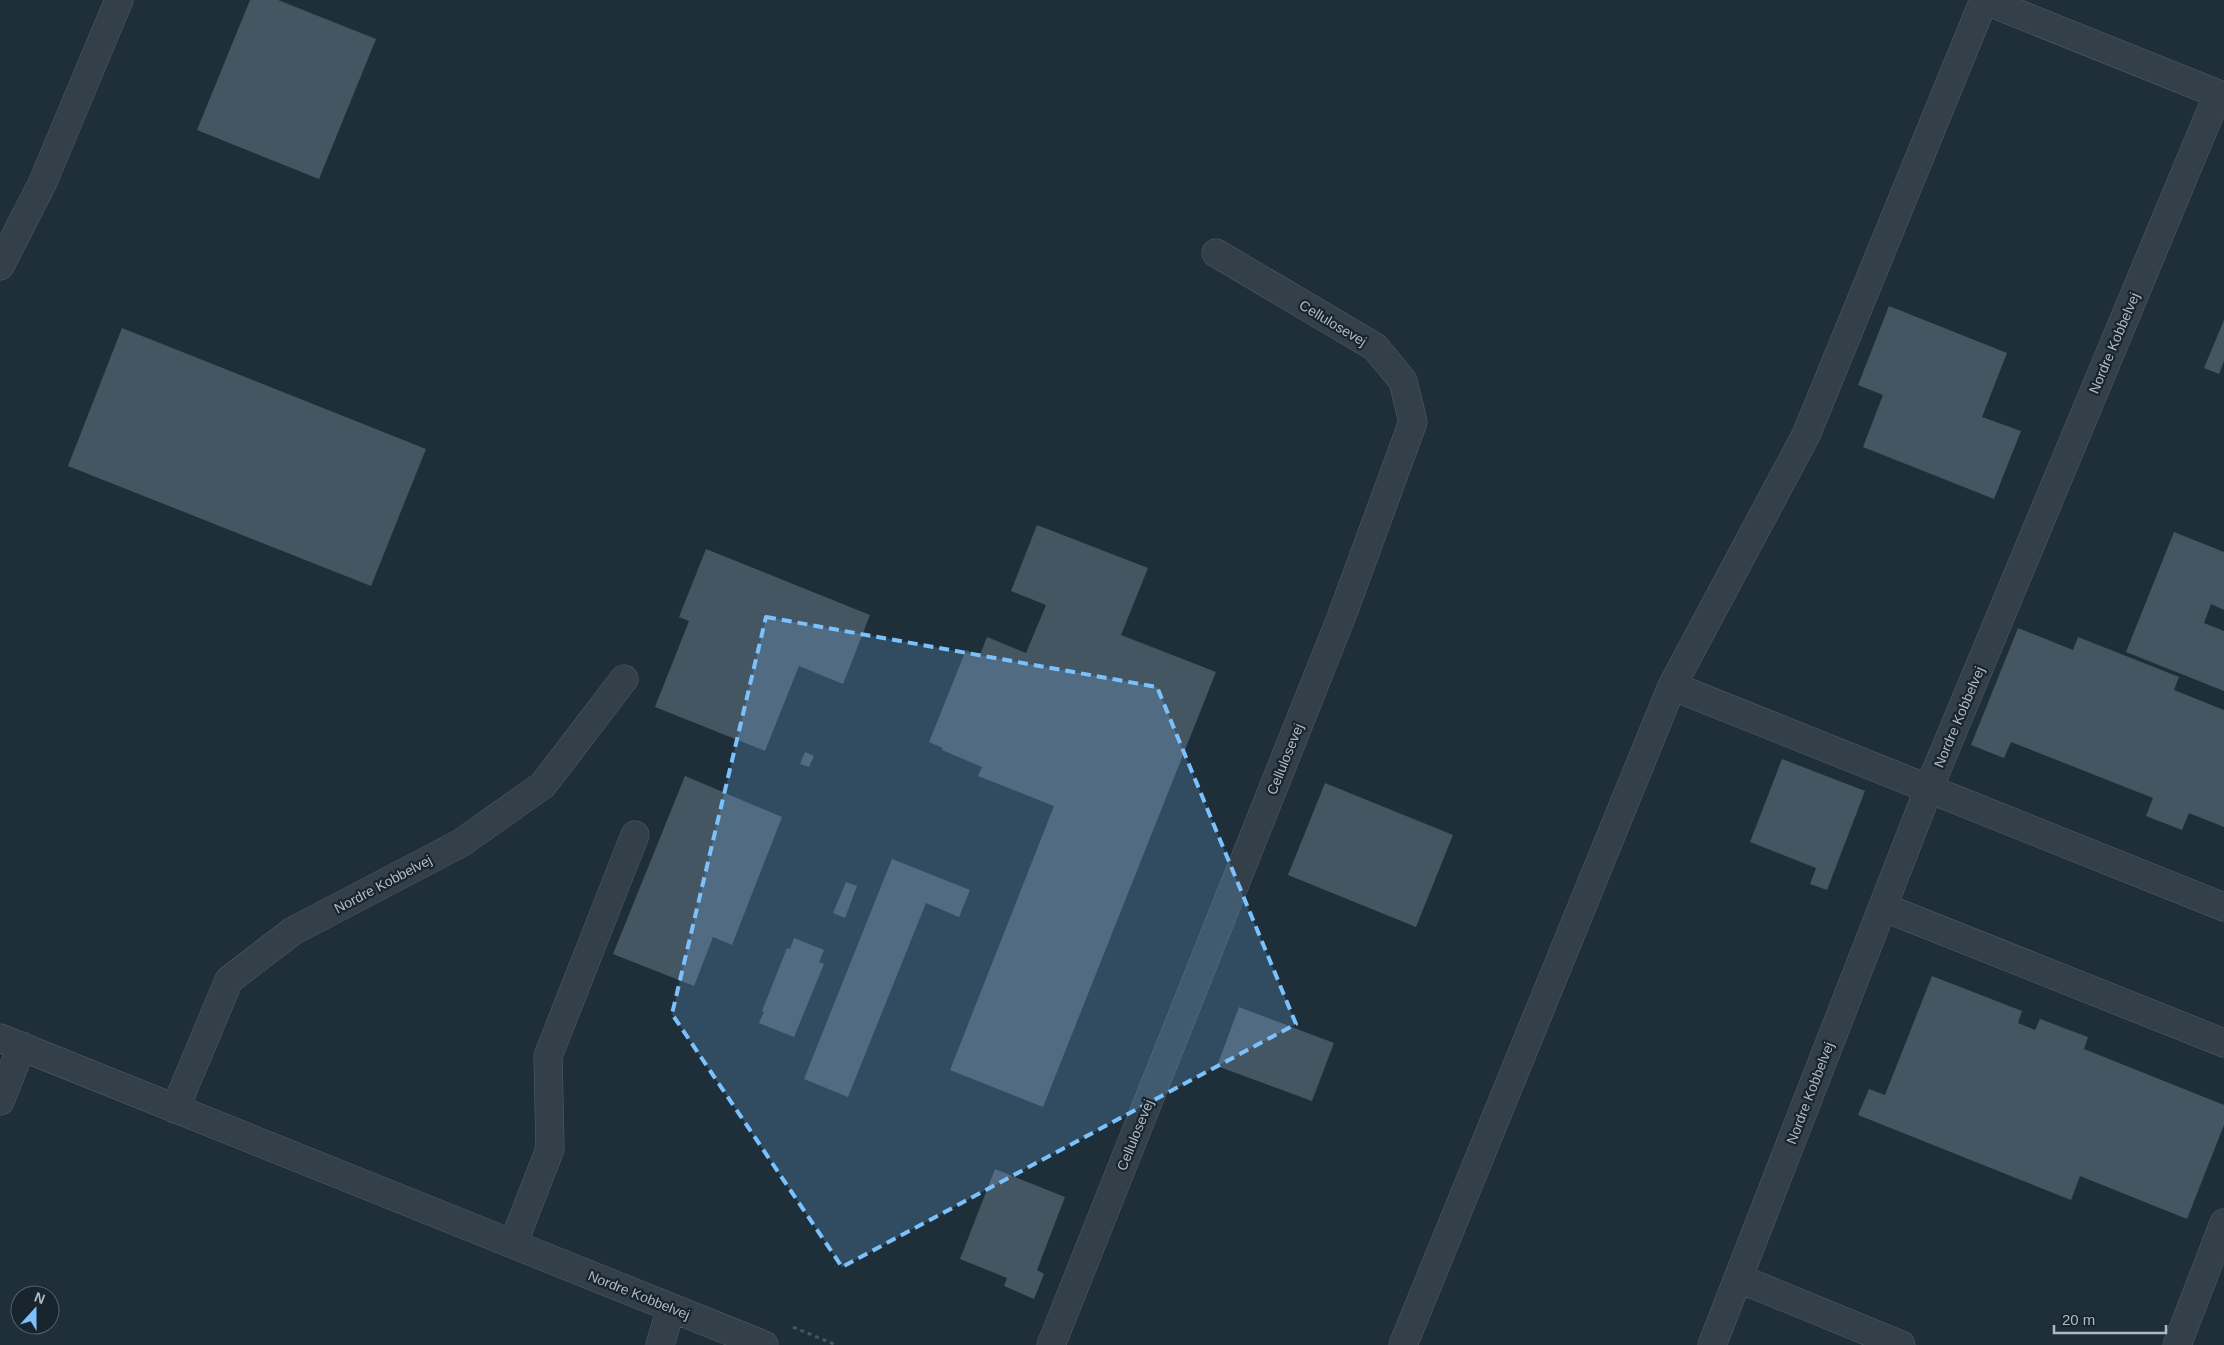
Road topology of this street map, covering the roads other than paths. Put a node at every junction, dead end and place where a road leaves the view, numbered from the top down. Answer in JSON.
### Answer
{"nodes":[{"id":1,"x":119,"y":0,"type":"edge"},
{"id":2,"x":1216,"y":253,"type":"dead end"},
{"id":3,"x":0,"y":266,"type":"edge"},
{"id":4,"x":624,"y":679,"type":"dead end"},
{"id":5,"x":1672,"y":686,"type":"junction"},
{"id":6,"x":1929,"y":788,"type":"junction"},
{"id":7,"x":635,"y":835,"type":"dead end"},
{"id":8,"x":2224,"y":906,"type":"edge"},
{"id":9,"x":1883,"y":907,"type":"junction"},
{"id":10,"x":11,"y":1042,"type":"edge"},
{"id":11,"x":2224,"y":1043,"type":"edge"},
{"id":12,"x":0,"y":1102,"type":"edge"},
{"id":13,"x":175,"y":1109,"type":"junction"},
{"id":14,"x":2224,"y":1223,"type":"edge"},
{"id":15,"x":513,"y":1244,"type":"junction"},
{"id":16,"x":1738,"y":1278,"type":"junction"},
{"id":17,"x":671,"y":1308,"type":"junction"},
{"id":18,"x":660,"y":1345,"type":"edge"},
{"id":19,"x":764,"y":1345,"type":"edge"},
{"id":20,"x":1051,"y":1345,"type":"edge"},
{"id":21,"x":1403,"y":1345,"type":"edge"},
{"id":22,"x":1712,"y":1345,"type":"edge"},
{"id":23,"x":1901,"y":1345,"type":"edge"},
{"id":24,"x":2177,"y":1345,"type":"edge"}],
"edges":[{"from":1,"to":3,"type":"street"},
{"from":2,"to":20,"type":"street","name":"Cellulosevej"},
{"from":4,"to":13,"type":"street","name":"Nordre Kobbelvej"},
{"from":5,"to":6,"type":"street"},
{"from":5,"to":6,"type":"street","name":"Nordre Kobbelvej"},
{"from":5,"to":21,"type":"street"},
{"from":6,"to":8,"type":"street"},
{"from":6,"to":9,"type":"street","name":"Nordre Kobbelvej"},
{"from":7,"to":15,"type":"street"},
{"from":9,"to":11,"type":"street"},
{"from":9,"to":16,"type":"street","name":"Nordre Kobbelvej"},
{"from":10,"to":12,"type":"street"},
{"from":10,"to":13,"type":"street","name":"Nordre Kobbelvej"},
{"from":13,"to":15,"type":"street","name":"Nordre Kobbelvej"},
{"from":14,"to":24,"type":"street"},
{"from":15,"to":17,"type":"street","name":"Nordre Kobbelvej"},
{"from":16,"to":22,"type":"street","name":"Nordre Kobbelvej"},
{"from":16,"to":23,"type":"street"},
{"from":17,"to":18,"type":"street"},
{"from":17,"to":19,"type":"street","name":"Nordre Kobbelvej"}]}
